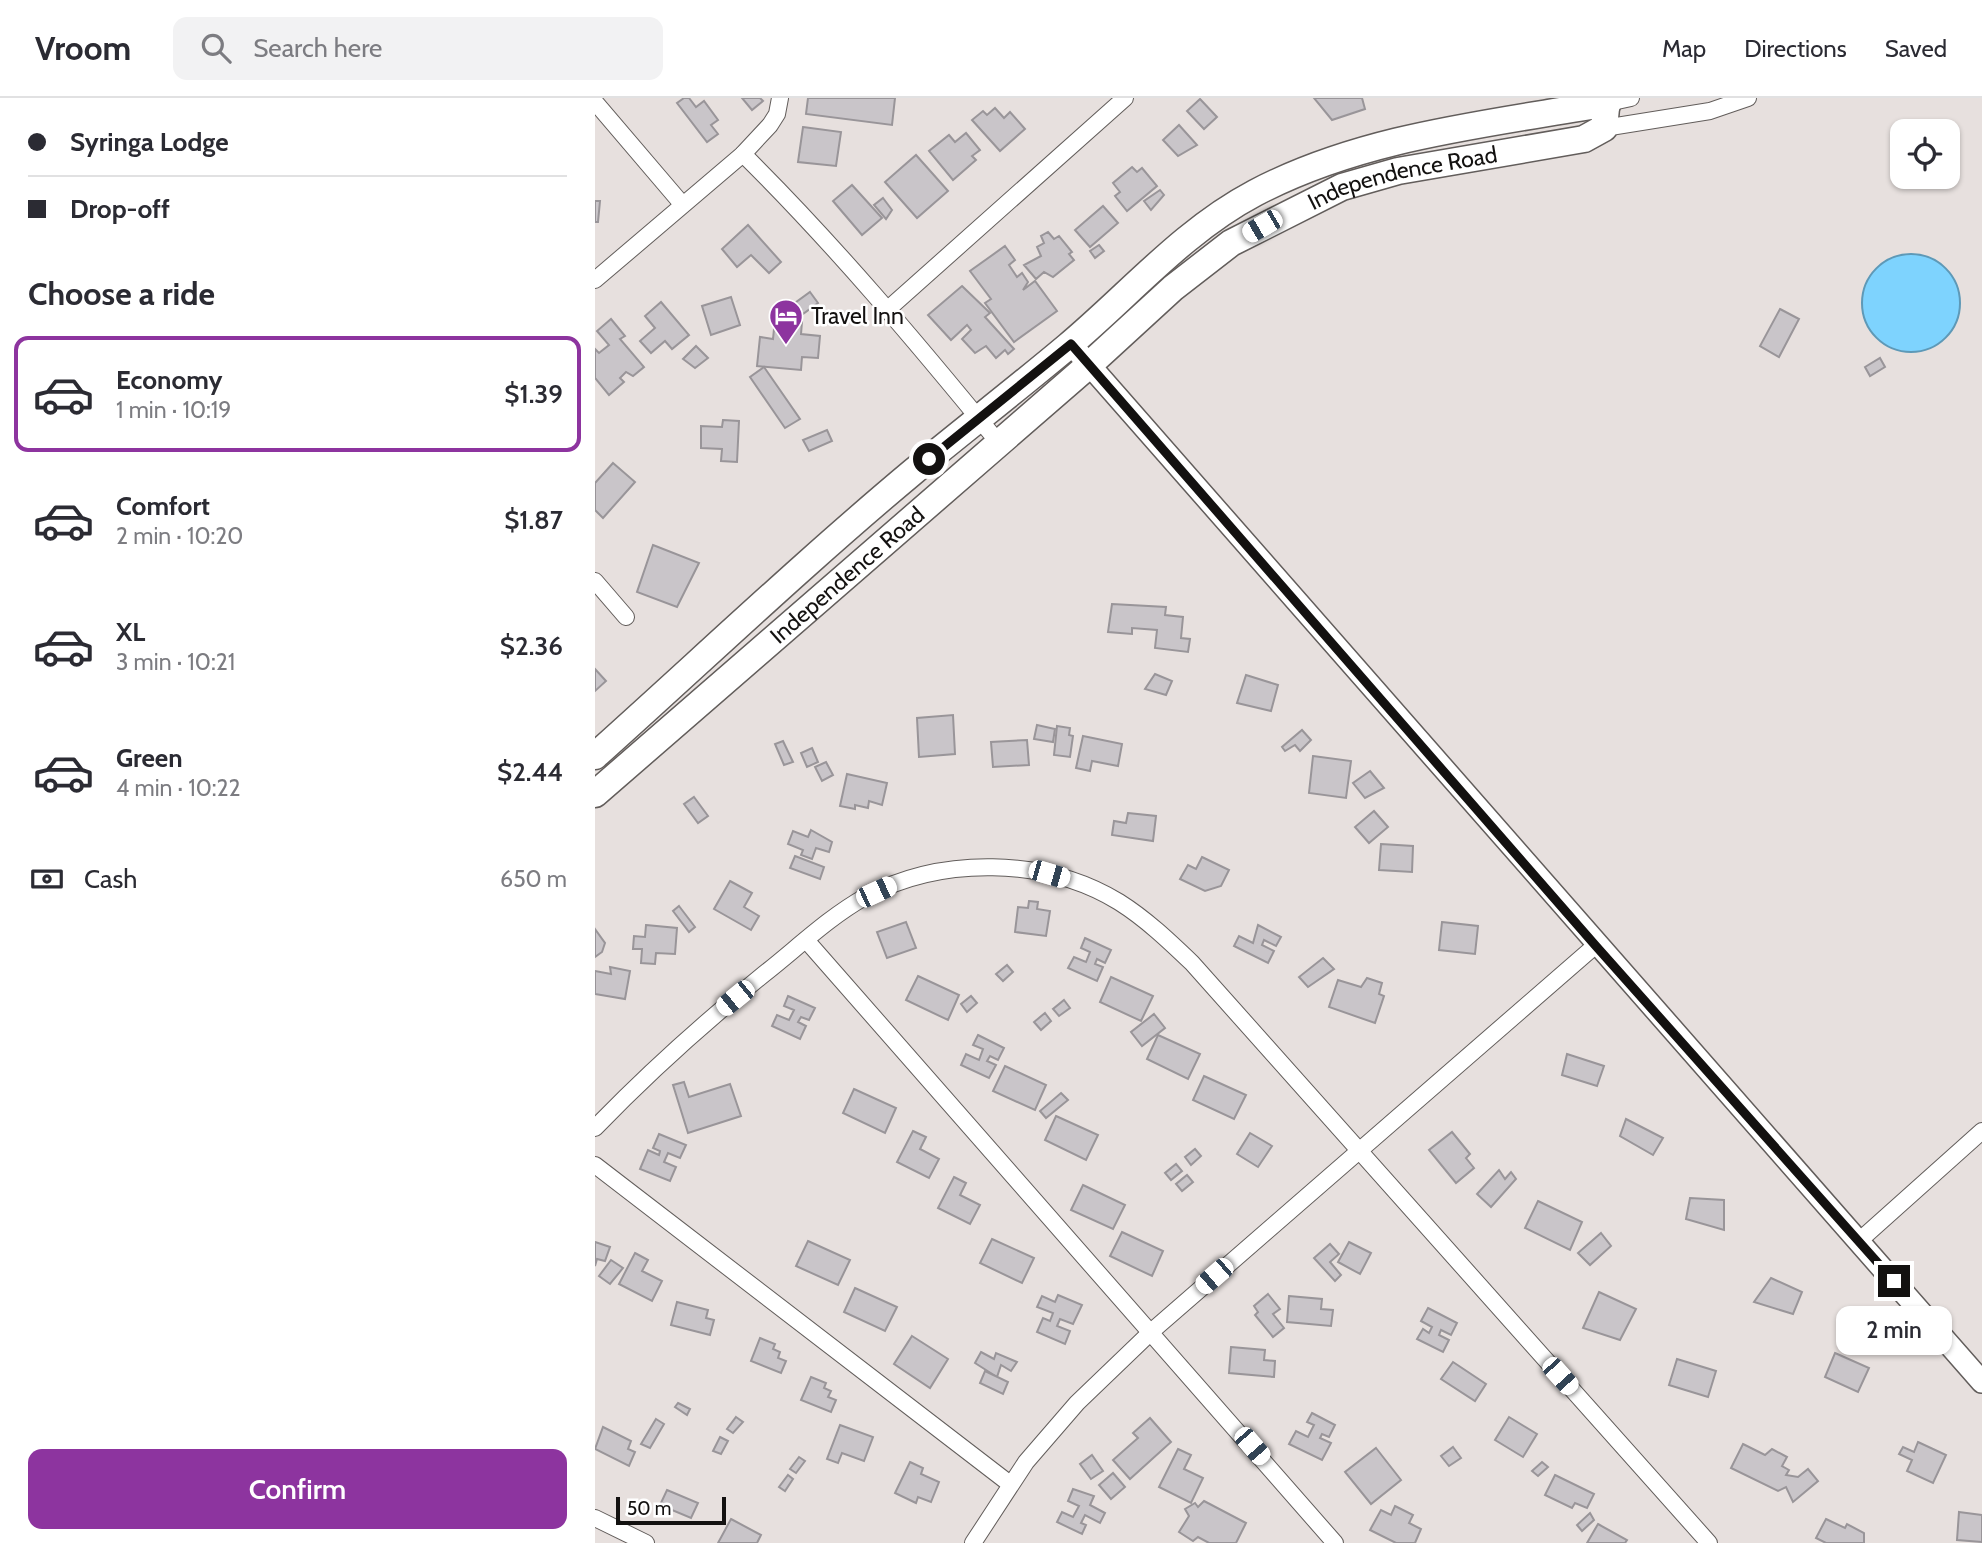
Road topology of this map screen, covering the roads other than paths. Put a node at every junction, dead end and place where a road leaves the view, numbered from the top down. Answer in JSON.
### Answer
{"nodes":[{"id":1,"x":780,"y":98,"type":"edge"},
{"id":2,"x":1125,"y":98,"type":"edge"},
{"id":3,"x":1555,"y":98,"type":"edge"},
{"id":4,"x":1748,"y":98,"type":"edge"},
{"id":5,"x":595,"y":102,"type":"edge"},
{"id":6,"x":1613,"y":107,"type":"edge"},
{"id":7,"x":1515,"y":120,"type":"junction"},
{"id":8,"x":743,"y":154,"type":"junction"},
{"id":9,"x":682,"y":204,"type":"junction"},
{"id":10,"x":595,"y":280,"type":"edge"},
{"id":11,"x":887,"y":310,"type":"junction"},
{"id":12,"x":1071,"y":344,"type":"junction"},
{"id":13,"x":1089,"y":365,"type":"junction"},
{"id":14,"x":979,"y":419,"type":"junction"},
{"id":15,"x":998,"y":442,"type":"junction"},
{"id":16,"x":595,"y":581,"type":"edge"},
{"id":17,"x":626,"y":617,"type":"dead end"},
{"id":18,"x":595,"y":756,"type":"edge"},
{"id":19,"x":595,"y":794,"type":"edge"},
{"id":20,"x":806,"y":940,"type":"junction"},
{"id":21,"x":1595,"y":945,"type":"junction"},
{"id":22,"x":595,"y":1128,"type":"edge"},
{"id":23,"x":1982,"y":1131,"type":"edge"},
{"id":24,"x":1360,"y":1148,"type":"junction"},
{"id":25,"x":595,"y":1165,"type":"edge"},
{"id":26,"x":1859,"y":1241,"type":"junction"},
{"id":27,"x":1152,"y":1331,"type":"junction"},
{"id":28,"x":1982,"y":1382,"type":"edge"},
{"id":29,"x":1010,"y":1483,"type":"junction"},
{"id":30,"x":595,"y":1518,"type":"edge"},
{"id":31,"x":646,"y":1543,"type":"edge"},
{"id":32,"x":973,"y":1543,"type":"edge"},
{"id":33,"x":1335,"y":1543,"type":"edge"},
{"id":34,"x":1709,"y":1543,"type":"edge"}],
"edges":[{"from":1,"to":8,"type":"street"},
{"from":2,"to":11,"type":"street"},
{"from":3,"to":7,"type":"main road"},
{"from":4,"to":6,"type":"street","name":"Independence Road"},
{"from":5,"to":9,"type":"street"},
{"from":6,"to":7,"type":"main road","name":"Independence Road"},
{"from":6,"to":13,"type":"main road","name":"Independence Road"},
{"from":7,"to":12,"type":"main road","name":"Independence Road"},
{"from":8,"to":9,"type":"street"},
{"from":8,"to":11,"type":"street"},
{"from":9,"to":10,"type":"street"},
{"from":11,"to":14,"type":"street"},
{"from":12,"to":13,"type":"street"},
{"from":12,"to":14,"type":"main road","name":"Independence Road"},
{"from":13,"to":15,"type":"main road","name":"Independence Road"},
{"from":13,"to":21,"type":"street"},
{"from":14,"to":15,"type":"street"},
{"from":14,"to":18,"type":"main road","name":"Independence Road"},
{"from":15,"to":19,"type":"main road","name":"Independence Road"},
{"from":16,"to":17,"type":"street"},
{"from":20,"to":22,"type":"street"},
{"from":20,"to":24,"type":"street"},
{"from":20,"to":27,"type":"street"},
{"from":21,"to":24,"type":"street"},
{"from":21,"to":26,"type":"street"},
{"from":23,"to":26,"type":"street"},
{"from":24,"to":27,"type":"street"},
{"from":24,"to":34,"type":"street"},
{"from":25,"to":29,"type":"street"},
{"from":26,"to":28,"type":"street"},
{"from":27,"to":29,"type":"street"},
{"from":27,"to":33,"type":"street"},
{"from":29,"to":32,"type":"street"},
{"from":30,"to":31,"type":"street"}]}
